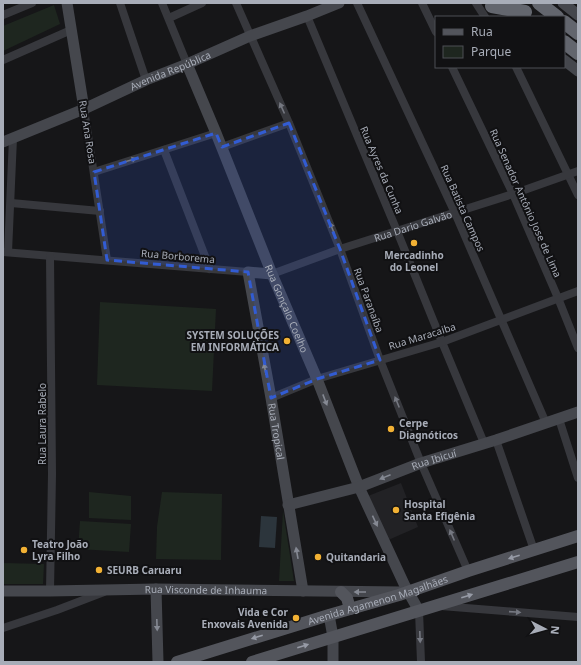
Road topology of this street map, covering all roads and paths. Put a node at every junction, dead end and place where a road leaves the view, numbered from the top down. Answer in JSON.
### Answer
{"nodes":[{"id":1,"x":32,"y":3,"type":"edge"},
{"id":2,"x":67,"y":3,"type":"edge"},
{"id":3,"x":120,"y":3,"type":"edge"},
{"id":4,"x":162,"y":3,"type":"edge"},
{"id":5,"x":202,"y":3,"type":"edge"},
{"id":6,"x":236,"y":3,"type":"edge"},
{"id":7,"x":339,"y":3,"type":"edge"},
{"id":8,"x":357,"y":3,"type":"edge"},
{"id":9,"x":422,"y":3,"type":"edge"},
{"id":10,"x":476,"y":3,"type":"edge"},
{"id":11,"x":513,"y":3,"type":"edge"},
{"id":12,"x":539,"y":3,"type":"edge"},
{"id":13,"x":562,"y":3,"type":"edge"},
{"id":14,"x":488,"y":9,"type":"edge"},
{"id":15,"x":3,"y":15,"type":"edge"},
{"id":16,"x":528,"y":15,"type":"edge"},
{"id":17,"x":578,"y":15,"type":"edge"},
{"id":18,"x":307,"y":16,"type":"junction"},
{"id":19,"x":505,"y":16,"type":"edge"},
{"id":20,"x":556,"y":16,"type":"edge"},
{"id":21,"x":168,"y":18,"type":"junction"},
{"id":22,"x":565,"y":23,"type":"edge"},
{"id":23,"x":71,"y":30,"type":"junction"},
{"id":24,"x":435,"y":30,"type":"edge"},
{"id":25,"x":578,"y":33,"type":"edge"},
{"id":26,"x":250,"y":36,"type":"junction"},
{"id":27,"x":565,"y":43,"type":"edge"},
{"id":28,"x":578,"y":53,"type":"edge"},
{"id":29,"x":3,"y":60,"type":"edge"},
{"id":30,"x":565,"y":61,"type":"edge"},
{"id":31,"x":187,"y":64,"type":"junction"},
{"id":32,"x":452,"y":68,"type":"edge"},
{"id":33,"x":519,"y":68,"type":"edge"},
{"id":34,"x":578,"y":71,"type":"edge"},
{"id":35,"x":146,"y":80,"type":"junction"},
{"id":36,"x":84,"y":109,"type":"junction"},
{"id":37,"x":289,"y":123,"type":"junction"},
{"id":38,"x":216,"y":133,"type":"junction"},
{"id":39,"x":8,"y":140,"type":"edge"},
{"id":40,"x":222,"y":147,"type":"junction"},
{"id":41,"x":164,"y":150,"type":"junction"},
{"id":42,"x":578,"y":171,"type":"edge"},
{"id":43,"x":94,"y":172,"type":"junction"},
{"id":44,"x":568,"y":174,"type":"junction"},
{"id":45,"x":513,"y":194,"type":"junction"},
{"id":46,"x":578,"y":195,"type":"edge"},
{"id":47,"x":11,"y":202,"type":"junction"},
{"id":48,"x":100,"y":211,"type":"junction"},
{"id":49,"x":455,"y":213,"type":"junction"},
{"id":50,"x":397,"y":231,"type":"junction"},
{"id":51,"x":340,"y":249,"type":"junction"},
{"id":52,"x":6,"y":252,"type":"edge"},
{"id":53,"x":50,"y":256,"type":"junction"},
{"id":54,"x":107,"y":260,"type":"junction"},
{"id":55,"x":210,"y":269,"type":"junction"},
{"id":56,"x":248,"y":272,"type":"junction"},
{"id":57,"x":272,"y":274,"type":"junction"},
{"id":58,"x":578,"y":291,"type":"edge"},
{"id":59,"x":558,"y":298,"type":"junction"},
{"id":60,"x":501,"y":320,"type":"junction"},
{"id":61,"x":442,"y":342,"type":"junction"},
{"id":62,"x":578,"y":348,"type":"edge"},
{"id":63,"x":380,"y":360,"type":"junction"},
{"id":64,"x":317,"y":379,"type":"junction"},
{"id":65,"x":271,"y":398,"type":"junction"},
{"id":66,"x":578,"y":412,"type":"edge"},
{"id":67,"x":559,"y":419,"type":"junction"},
{"id":68,"x":546,"y":423,"type":"junction"},
{"id":69,"x":496,"y":440,"type":"junction"},
{"id":70,"x":484,"y":443,"type":"junction"},
{"id":71,"x":421,"y":462,"type":"junction"},
{"id":72,"x":578,"y":478,"type":"edge"},
{"id":73,"x":359,"y":487,"type":"junction"},
{"id":74,"x":288,"y":505,"type":"junction"},
{"id":75,"x":578,"y":536,"type":"edge"},
{"id":76,"x":534,"y":550,"type":"junction"},
{"id":77,"x":578,"y":562,"type":"edge"},
{"id":78,"x":468,"y":571,"type":"junction"},
{"id":79,"x":156,"y":589,"type":"junction"},
{"id":80,"x":108,"y":590,"type":"junction"},
{"id":81,"x":3,"y":591,"type":"edge"},
{"id":82,"x":50,"y":591,"type":"junction"},
{"id":83,"x":303,"y":591,"type":"junction"},
{"id":84,"x":341,"y":592,"type":"junction"},
{"id":85,"x":408,"y":592,"type":"junction"},
{"id":86,"x":434,"y":606,"type":"junction"},
{"id":87,"x":350,"y":609,"type":"junction"},
{"id":88,"x":419,"y":611,"type":"junction"},
{"id":89,"x":329,"y":615,"type":"junction"},
{"id":90,"x":578,"y":617,"type":"edge"},
{"id":91,"x":3,"y":628,"type":"edge"},
{"id":92,"x":333,"y":637,"type":"junction"},
{"id":93,"x":158,"y":662,"type":"edge"},
{"id":94,"x":177,"y":662,"type":"edge"},
{"id":95,"x":252,"y":662,"type":"edge"},
{"id":96,"x":333,"y":662,"type":"edge"},
{"id":97,"x":421,"y":662,"type":"edge"}],
"edges":[{"from":1,"to":15,"type":"street"},
{"from":2,"to":23,"type":"street","name":"Rua Ana Rosa"},
{"from":3,"to":35,"type":"street"},
{"from":4,"to":21,"type":"street","name":"Rua Gonçalo Coelho"},
{"from":5,"to":21,"type":"street"},
{"from":6,"to":26,"type":"street","name":"Rua Paranaíba"},
{"from":7,"to":18,"type":"street","name":"Avenida República"},
{"from":8,"to":49,"type":"street","name":"Rua Batista Campos"},
{"from":9,"to":24,"type":"street"},
{"from":10,"to":14,"type":"street"},
{"from":11,"to":16,"type":"highway"},
{"from":12,"to":20,"type":"highway"},
{"from":13,"to":17,"type":"street"},
{"from":14,"to":16,"type":"highway"},
{"from":14,"to":19,"type":"street"},
{"from":18,"to":26,"type":"street","name":"Avenida República"},
{"from":18,"to":50,"type":"street","name":"Rua Ayres da Cunha"},
{"from":21,"to":31,"type":"street","name":"Rua Gonçalo Coelho"},
{"from":22,"to":25,"type":"highway"},
{"from":23,"to":29,"type":"street"},
{"from":23,"to":36,"type":"street","name":"Rua Ana Rosa"},
{"from":26,"to":31,"type":"street","name":"Avenida República"},
{"from":37,"to":26,"type":"street","name":"Rua Paranaíba","one_way":true},
{"from":27,"to":28,"type":"highway"},
{"from":30,"to":34,"type":"street"},
{"from":31,"to":35,"type":"street","name":"Avenida República"},
{"from":31,"to":38,"type":"street","name":"Rua Gonçalo Coelho"},
{"from":32,"to":45,"type":"street","name":"Rua Senador Antônio Jose de Lima"},
{"from":33,"to":44,"type":"street"},
{"from":35,"to":36,"type":"street","name":"Avenida República"},
{"from":36,"to":39,"type":"street","name":"Avenida República"},
{"from":36,"to":43,"type":"street","name":"Rua Ana Rosa"},
{"from":37,"to":40,"type":"street"},
{"from":51,"to":37,"type":"street","name":"Rua Paranaíba","one_way":true},
{"from":38,"to":40,"type":"street","name":"Rua Gonçalo Coelho"},
{"from":38,"to":41,"type":"street"},
{"from":39,"to":47,"type":"street"},
{"from":40,"to":57,"type":"street","name":"Rua Gonçalo Coelho"},
{"from":43,"to":41,"type":"street","one_way":true},
{"from":41,"to":55,"type":"street"},
{"from":42,"to":44,"type":"street","name":"Rua Dario Galvão"},
{"from":43,"to":48,"type":"street","name":"Rua Ana Rosa"},
{"from":44,"to":45,"type":"street","name":"Rua Dario Galvão"},
{"from":44,"to":46,"type":"street"},
{"from":45,"to":49,"type":"street","name":"Rua Dario Galvão"},
{"from":45,"to":59,"type":"street","name":"Rua Senador Antônio Jose de Lima"},
{"from":47,"to":48,"type":"street"},
{"from":47,"to":52,"type":"street"},
{"from":48,"to":54,"type":"street","name":"Rua Ana Rosa"},
{"from":49,"to":50,"type":"street","name":"Rua Dario Galvão"},
{"from":49,"to":60,"type":"street","name":"Rua Batista Campos"},
{"from":50,"to":51,"type":"street","name":"Rua Dario Galvão"},
{"from":50,"to":61,"type":"street","name":"Rua Ayres da Cunha"},
{"from":51,"to":57,"type":"street","name":"Rua Dario Galvão"},
{"from":51,"to":63,"type":"street","name":"Rua Paranaíba"},
{"from":52,"to":53,"type":"street","name":"Rua Borborema"},
{"from":53,"to":54,"type":"street","name":"Rua Borborema"},
{"from":53,"to":82,"type":"street","name":"Rua Laura Rabelo"},
{"from":54,"to":55,"type":"street","name":"Rua Borborema"},
{"from":55,"to":56,"type":"street","name":"Rua Borborema"},
{"from":56,"to":57,"type":"street","name":"Rua Dario Galvão"},
{"from":65,"to":56,"type":"street","name":"Rua Tropical","one_way":true},
{"from":57,"to":64,"type":"street","name":"Rua Gonçalo Coelho"},
{"from":58,"to":59,"type":"street","name":"Rua Maracaiba"},
{"from":59,"to":60,"type":"street","name":"Rua Maracaiba"},
{"from":59,"to":62,"type":"street","name":"Rua Senador Antônio Jose de Lima"},
{"from":60,"to":61,"type":"street","name":"Rua Maracaiba"},
{"from":60,"to":68,"type":"street","name":"Rua Batista Campos"},
{"from":61,"to":63,"type":"street","name":"Rua Maracaiba"},
{"from":61,"to":70,"type":"street","name":"Rua Ayres da Cunha"},
{"from":63,"to":64,"type":"street","name":"Rua Maracaiba"},
{"from":71,"to":63,"type":"street","name":"Rua Paranaíba","one_way":true},
{"from":64,"to":65,"type":"street","name":"Rua Maracaiba"},
{"from":64,"to":73,"type":"street","name":"Rua Gonçalo Coelho","one_way":true},
{"from":65,"to":74,"type":"street","name":"Rua Tropical"},
{"from":66,"to":67,"type":"street","name":"Rua Ibicuí"},
{"from":67,"to":68,"type":"street","name":"Rua Ibicuí"},
{"from":67,"to":72,"type":"street"},
{"from":68,"to":69,"type":"street","name":"Rua Ibicuí"},
{"from":69,"to":70,"type":"street","name":"Rua Ibicuí"},
{"from":69,"to":76,"type":"street"},
{"from":70,"to":71,"type":"street","name":"Rua Ibicuí"},
{"from":71,"to":73,"type":"street","name":"Rua Ibicuí","one_way":true},
{"from":78,"to":71,"type":"street","name":"Rua Paranaíba","one_way":true},
{"from":73,"to":74,"type":"street","name":"Rua Ibicuí"},
{"from":73,"to":85,"type":"street","name":"Rua Gonçalo Coelho","one_way":true},
{"from":83,"to":74,"type":"street","name":"Rua Tropical","one_way":true},
{"from":75,"to":76,"type":"main road","name":"Avenida Agamenon Magalhães"},
{"from":76,"to":78,"type":"main road","name":"Avenida Agamenon Magalhães","one_way":true},
{"from":86,"to":77,"type":"main road","one_way":true},
{"from":78,"to":85,"type":"main road","name":"Avenida Agamenon Magalhães"},
{"from":79,"to":80,"type":"street","name":"Rua Visconde de Inhauma"},
{"from":79,"to":83,"type":"street","name":"Rua Visconde de Inhauma"},
{"from":79,"to":93,"type":"street","one_way":true},
{"from":80,"to":82,"type":"street","name":"Rua Visconde de Inhauma"},
{"from":80,"to":91,"type":"street"},
{"from":81,"to":82,"type":"street","name":"Rua Visconde de Inhauma"},
{"from":83,"to":84,"type":"street","name":"Rua Visconde de Inhauma"},
{"from":85,"to":84,"type":"street","name":"Rua Visconde de Inhauma","one_way":true},
{"from":84,"to":87,"type":"main road"},
{"from":85,"to":87,"type":"main road","name":"Avenida Agamenon Magalhães"},
{"from":85,"to":88,"type":"street","name":"Rua Gonçalo Coelho"},
{"from":86,"to":88,"type":"main road"},
{"from":86,"to":90,"type":"street","one_way":true},
{"from":87,"to":89,"type":"main road","name":"Avenida Agamenon Magalhães"},
{"from":88,"to":92,"type":"main road"},
{"from":88,"to":97,"type":"street","one_way":true},
{"from":89,"to":92,"type":"street"},
{"from":89,"to":94,"type":"main road","name":"Avenida Agamenon Magalhães","one_way":true},
{"from":95,"to":92,"type":"main road","one_way":true},
{"from":92,"to":96,"type":"street"}]}
